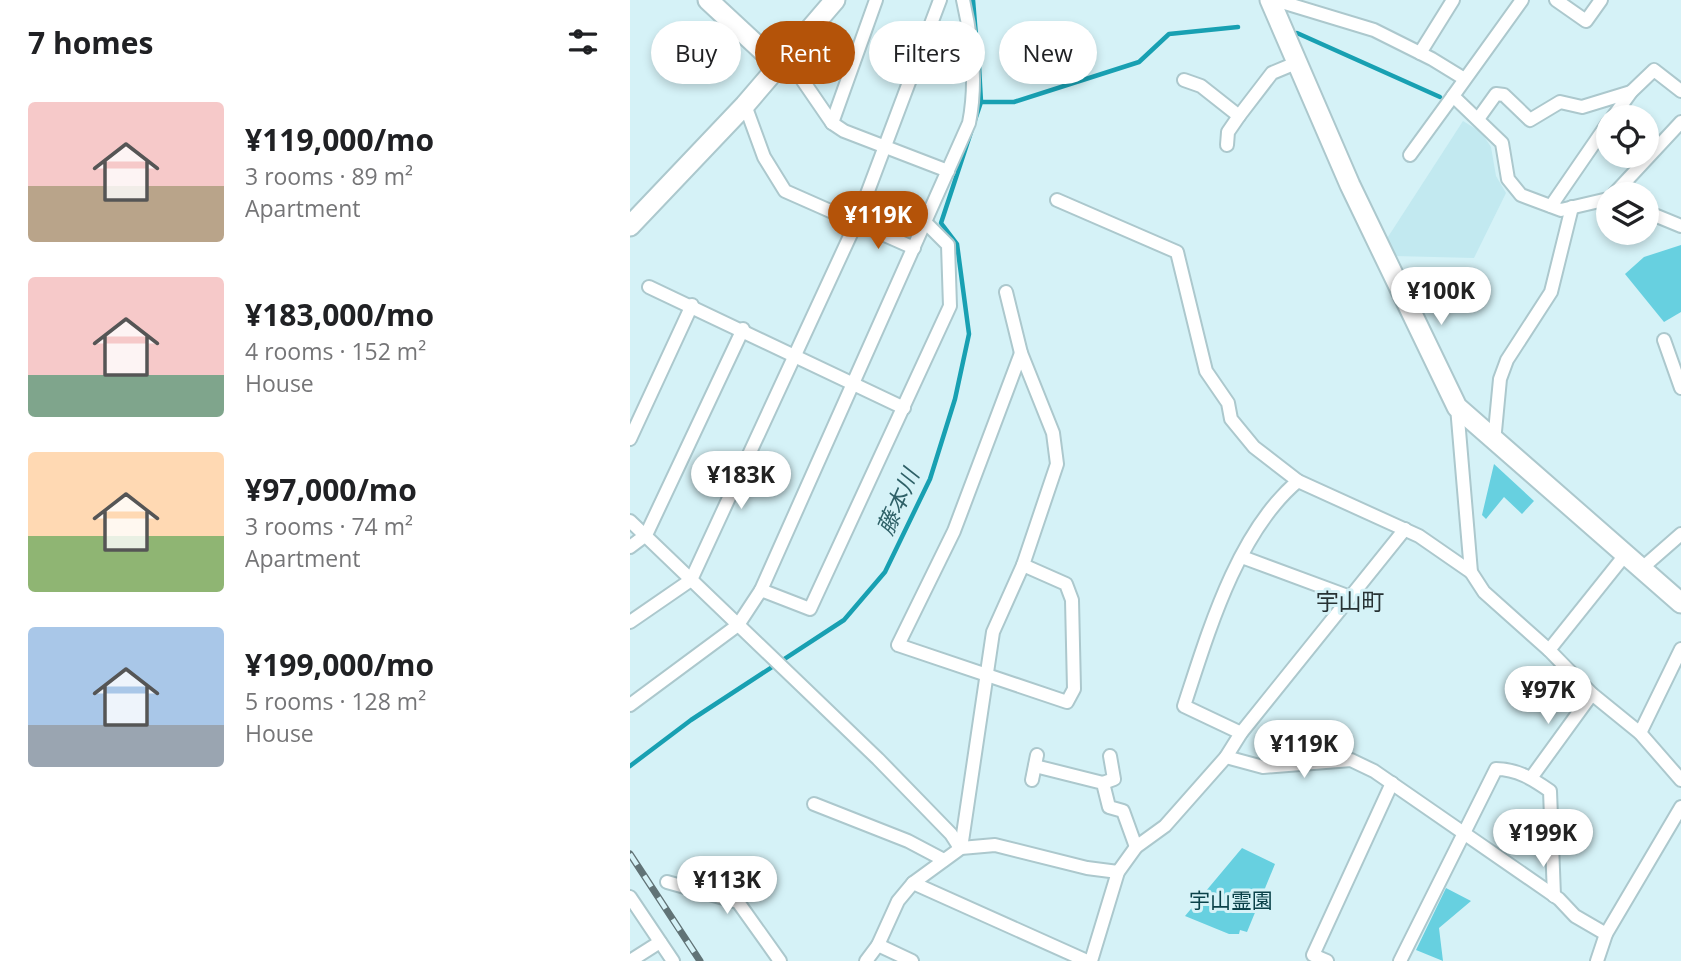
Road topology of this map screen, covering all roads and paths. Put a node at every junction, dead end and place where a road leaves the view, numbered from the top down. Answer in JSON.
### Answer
{"nodes":[{"id":1,"x":708,"y":0,"type":"edge"},
{"id":2,"x":835,"y":0,"type":"edge"},
{"id":3,"x":876,"y":0,"type":"edge"},
{"id":4,"x":940,"y":0,"type":"edge"},
{"id":5,"x":963,"y":0,"type":"edge"},
{"id":6,"x":1270,"y":0,"type":"edge"},
{"id":7,"x":1276,"y":0,"type":"edge"},
{"id":8,"x":1522,"y":0,"type":"edge"},
{"id":9,"x":1556,"y":0,"type":"edge"},
{"id":10,"x":1601,"y":0,"type":"edge"},
{"id":11,"x":1448,"y":2,"type":"edge"},
{"id":12,"x":816,"y":21,"type":"edge"},
{"id":13,"x":755,"y":38,"type":"edge"},
{"id":14,"x":1420,"y":52,"type":"junction"},
{"id":15,"x":1296,"y":63,"type":"junction"},
{"id":16,"x":1463,"y":78,"type":"junction"},
{"id":17,"x":1184,"y":80,"type":"dead end"},
{"id":18,"x":762,"y":84,"type":"edge"},
{"id":19,"x":801,"y":84,"type":"edge"},
{"id":20,"x":1681,"y":91,"type":"edge"},
{"id":21,"x":1631,"y":92,"type":"junction"},
{"id":22,"x":1453,"y":96,"type":"junction"},
{"id":23,"x":745,"y":105,"type":"junction"},
{"id":24,"x":1622,"y":105,"type":"edge"},
{"id":25,"x":1240,"y":116,"type":"junction"},
{"id":26,"x":1478,"y":120,"type":"junction"},
{"id":27,"x":832,"y":122,"type":"junction"},
{"id":28,"x":1681,"y":122,"type":"edge"},
{"id":29,"x":1596,"y":140,"type":"edge"},
{"id":30,"x":1227,"y":145,"type":"dead end"},
{"id":31,"x":885,"y":147,"type":"junction"},
{"id":32,"x":1410,"y":155,"type":"dead end"},
{"id":33,"x":948,"y":171,"type":"junction"},
{"id":34,"x":1627,"y":182,"type":"edge"},
{"id":35,"x":1057,"y":200,"type":"dead end"},
{"id":36,"x":1596,"y":200,"type":"edge"},
{"id":37,"x":1551,"y":206,"type":"junction"},
{"id":38,"x":1572,"y":207,"type":"junction"},
{"id":39,"x":1659,"y":217,"type":"edge"},
{"id":40,"x":634,"y":219,"type":"edge"},
{"id":41,"x":925,"y":222,"type":"junction"},
{"id":42,"x":856,"y":223,"type":"junction"},
{"id":43,"x":1681,"y":226,"type":"edge"},
{"id":44,"x":630,"y":232,"type":"edge"},
{"id":45,"x":914,"y":248,"type":"junction"},
{"id":46,"x":649,"y":287,"type":"dead end"},
{"id":47,"x":1006,"y":292,"type":"dead end"},
{"id":48,"x":692,"y":305,"type":"junction"},
{"id":49,"x":743,"y":328,"type":"junction"},
{"id":50,"x":1664,"y":340,"type":"dead end"},
{"id":51,"x":1021,"y":353,"type":"junction"},
{"id":52,"x":796,"y":354,"type":"junction"},
{"id":53,"x":851,"y":383,"type":"junction"},
{"id":54,"x":1681,"y":388,"type":"edge"},
{"id":55,"x":1457,"y":407,"type":"junction"},
{"id":56,"x":904,"y":408,"type":"junction"},
{"id":57,"x":630,"y":439,"type":"edge"},
{"id":58,"x":1494,"y":442,"type":"junction"},
{"id":59,"x":1298,"y":481,"type":"junction"},
{"id":60,"x":630,"y":521,"type":"edge"},
{"id":61,"x":1405,"y":529,"type":"junction"},
{"id":62,"x":1681,"y":534,"type":"edge"},
{"id":63,"x":646,"y":535,"type":"junction"},
{"id":64,"x":630,"y":547,"type":"edge"},
{"id":65,"x":1626,"y":555,"type":"junction"},
{"id":66,"x":1242,"y":557,"type":"junction"},
{"id":67,"x":1023,"y":565,"type":"junction"},
{"id":68,"x":1641,"y":569,"type":"junction"},
{"id":69,"x":1471,"y":572,"type":"junction"},
{"id":70,"x":691,"y":580,"type":"junction"},
{"id":71,"x":761,"y":590,"type":"junction"},
{"id":72,"x":1350,"y":597,"type":"junction"},
{"id":73,"x":1681,"y":603,"type":"edge"},
{"id":74,"x":630,"y":622,"type":"edge"},
{"id":75,"x":738,"y":625,"type":"junction"},
{"id":76,"x":1681,"y":649,"type":"edge"},
{"id":77,"x":1549,"y":650,"type":"junction"},
{"id":78,"x":985,"y":676,"type":"junction"},
{"id":79,"x":1592,"y":694,"type":"junction"},
{"id":80,"x":630,"y":705,"type":"edge"},
{"id":81,"x":1241,"y":733,"type":"junction"},
{"id":82,"x":1640,"y":733,"type":"junction"},
{"id":83,"x":1110,"y":756,"type":"dead end"},
{"id":84,"x":1226,"y":757,"type":"junction"},
{"id":85,"x":1531,"y":778,"type":"junction"},
{"id":86,"x":1032,"y":780,"type":"dead end"},
{"id":87,"x":1681,"y":780,"type":"edge"},
{"id":88,"x":1103,"y":783,"type":"junction"},
{"id":89,"x":1392,"y":783,"type":"junction"},
{"id":90,"x":814,"y":804,"type":"dead end"},
{"id":91,"x":1681,"y":807,"type":"edge"},
{"id":92,"x":1462,"y":833,"type":"junction"},
{"id":93,"x":1136,"y":847,"type":"junction"},
{"id":94,"x":961,"y":848,"type":"junction"},
{"id":95,"x":944,"y":860,"type":"junction"},
{"id":96,"x":1118,"y":872,"type":"junction"},
{"id":97,"x":667,"y":882,"type":"dead end"},
{"id":98,"x":913,"y":883,"type":"junction"},
{"id":99,"x":1554,"y":896,"type":"junction"},
{"id":100,"x":630,"y":897,"type":"edge"},
{"id":101,"x":1606,"y":934,"type":"junction"},
{"id":102,"x":660,"y":942,"type":"junction"},
{"id":103,"x":878,"y":945,"type":"junction"},
{"id":104,"x":630,"y":961,"type":"edge"},
{"id":105,"x":673,"y":961,"type":"edge"},
{"id":106,"x":780,"y":961,"type":"edge"},
{"id":107,"x":866,"y":961,"type":"edge"},
{"id":108,"x":912,"y":961,"type":"edge"},
{"id":109,"x":1089,"y":961,"type":"edge"},
{"id":110,"x":1327,"y":961,"type":"edge"},
{"id":111,"x":1399,"y":961,"type":"edge"},
{"id":112,"x":1597,"y":961,"type":"edge"}],
"edges":[{"from":1,"to":13,"type":"street"},
{"from":2,"to":12,"type":"street"},
{"from":3,"to":27,"type":"street"},
{"from":4,"to":31,"type":"street"},
{"from":5,"to":33,"type":"street"},
{"from":6,"to":15,"type":"street"},
{"from":7,"to":14,"type":"street"},
{"from":8,"to":16,"type":"street"},
{"from":9,"to":10,"type":"street"},
{"from":11,"to":14,"type":"street"},
{"from":14,"to":16,"type":"street"},
{"from":15,"to":25,"type":"street"},
{"from":15,"to":55,"type":"street"},
{"from":16,"to":22,"type":"street"},
{"from":17,"to":25,"type":"street"},
{"from":18,"to":23,"type":"street"},
{"from":19,"to":27,"type":"street"},
{"from":20,"to":21,"type":"street"},
{"from":21,"to":24,"type":"street"},
{"from":21,"to":26,"type":"street"},
{"from":22,"to":26,"type":"street"},
{"from":22,"to":32,"type":"street"},
{"from":23,"to":40,"type":"street"},
{"from":23,"to":42,"type":"street"},
{"from":25,"to":30,"type":"street"},
{"from":26,"to":37,"type":"street"},
{"from":27,"to":31,"type":"street"},
{"from":28,"to":34,"type":"street"},
{"from":29,"to":37,"type":"street"},
{"from":31,"to":33,"type":"street"},
{"from":31,"to":42,"type":"street"},
{"from":33,"to":41,"type":"street"},
{"from":35,"to":59,"type":"street"},
{"from":36,"to":38,"type":"street"},
{"from":37,"to":38,"type":"street"},
{"from":38,"to":58,"type":"street"},
{"from":39,"to":43,"type":"street"},
{"from":40,"to":44,"type":"street"},
{"from":41,"to":45,"type":"street"},
{"from":41,"to":56,"type":"street"},
{"from":42,"to":45,"type":"street"},
{"from":42,"to":52,"type":"street"},
{"from":45,"to":53,"type":"street"},
{"from":46,"to":48,"type":"street"},
{"from":47,"to":51,"type":"street"},
{"from":48,"to":49,"type":"street"},
{"from":48,"to":57,"type":"street"},
{"from":49,"to":52,"type":"street"},
{"from":49,"to":63,"type":"street"},
{"from":50,"to":54,"type":"street"},
{"from":51,"to":67,"type":"street"},
{"from":51,"to":78,"type":"street"},
{"from":52,"to":53,"type":"street"},
{"from":52,"to":70,"type":"street"},
{"from":53,"to":56,"type":"street"},
{"from":53,"to":71,"type":"street"},
{"from":55,"to":58,"type":"street"},
{"from":55,"to":69,"type":"street"},
{"from":56,"to":71,"type":"street"},
{"from":58,"to":65,"type":"street"},
{"from":59,"to":61,"type":"street"},
{"from":59,"to":66,"type":"street"},
{"from":60,"to":63,"type":"street"},
{"from":61,"to":69,"type":"street"},
{"from":61,"to":72,"type":"street"},
{"from":62,"to":68,"type":"street"},
{"from":63,"to":64,"type":"street"},
{"from":63,"to":70,"type":"street"},
{"from":65,"to":68,"type":"street"},
{"from":65,"to":77,"type":"street"},
{"from":66,"to":72,"type":"street"},
{"from":66,"to":81,"type":"street"},
{"from":67,"to":78,"type":"street"},
{"from":67,"to":78,"type":"street"},
{"from":68,"to":73,"type":"street"},
{"from":69,"to":77,"type":"street"},
{"from":70,"to":74,"type":"street"},
{"from":70,"to":75,"type":"street"},
{"from":71,"to":75,"type":"street"},
{"from":72,"to":81,"type":"street"},
{"from":75,"to":80,"type":"street"},
{"from":75,"to":94,"type":"street"},
{"from":76,"to":82,"type":"street"},
{"from":77,"to":79,"type":"street"},
{"from":78,"to":94,"type":"street"},
{"from":79,"to":82,"type":"street"},
{"from":79,"to":85,"type":"street"},
{"from":81,"to":84,"type":"street"},
{"from":82,"to":87,"type":"street"},
{"from":83,"to":88,"type":"street"},
{"from":84,"to":89,"type":"street"},
{"from":84,"to":93,"type":"street"},
{"from":85,"to":92,"type":"street"},
{"from":85,"to":99,"type":"street"},
{"from":86,"to":88,"type":"street"},
{"from":88,"to":93,"type":"street"},
{"from":89,"to":92,"type":"street"},
{"from":89,"to":110,"type":"street"},
{"from":90,"to":95,"type":"street"},
{"from":91,"to":101,"type":"street"},
{"from":92,"to":99,"type":"street"},
{"from":92,"to":111,"type":"street"},
{"from":93,"to":96,"type":"street"},
{"from":94,"to":95,"type":"street"},
{"from":94,"to":96,"type":"street"},
{"from":95,"to":98,"type":"street"},
{"from":96,"to":109,"type":"street"},
{"from":97,"to":106,"type":"street"},
{"from":98,"to":103,"type":"street"},
{"from":98,"to":109,"type":"street"},
{"from":99,"to":101,"type":"street"},
{"from":100,"to":102,"type":"street"},
{"from":101,"to":112,"type":"street"},
{"from":102,"to":104,"type":"street"},
{"from":102,"to":105,"type":"street"},
{"from":103,"to":107,"type":"street"},
{"from":103,"to":108,"type":"street"}]}
